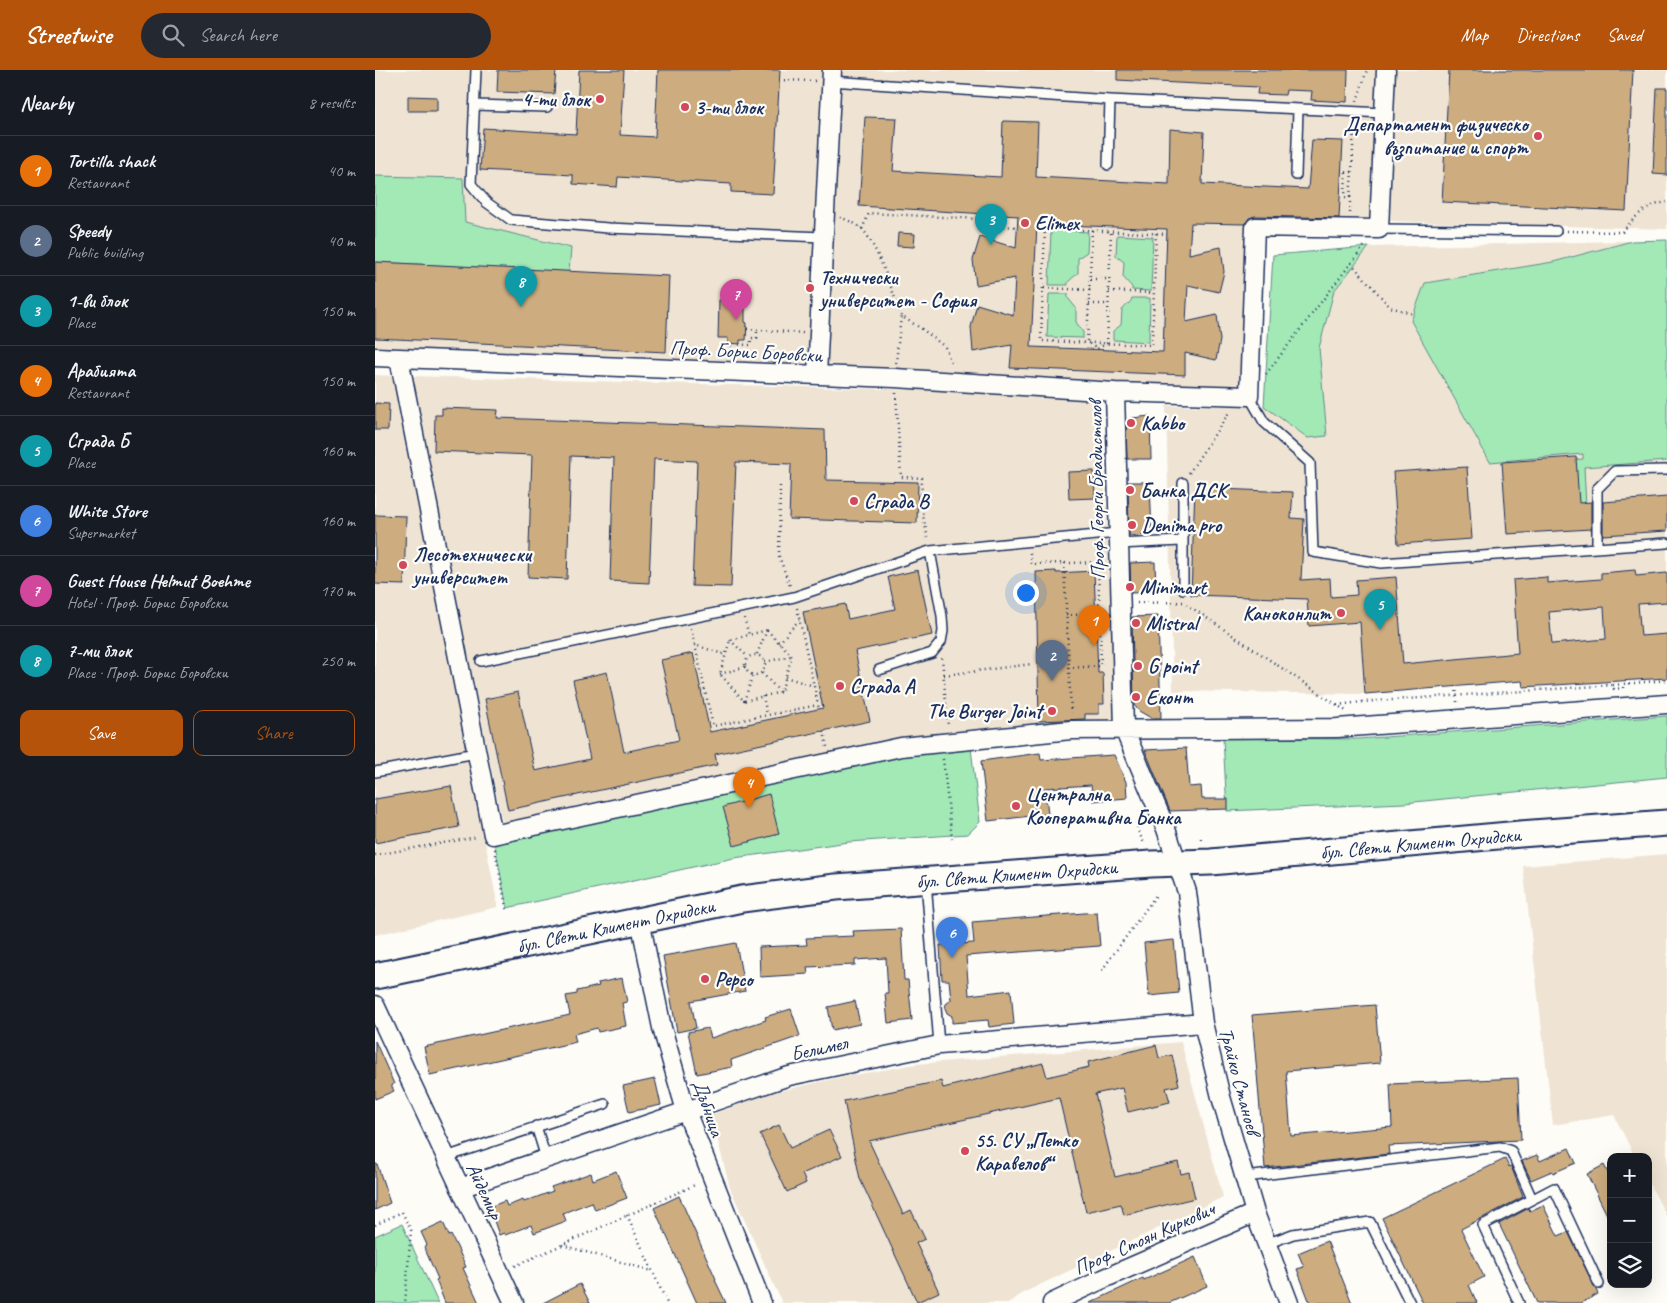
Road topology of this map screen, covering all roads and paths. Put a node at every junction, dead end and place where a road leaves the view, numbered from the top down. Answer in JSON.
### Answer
{"nodes":[{"id":1,"x":476,"y":70,"type":"edge"},
{"id":2,"x":1367,"y":70,"type":"edge"},
{"id":3,"x":1386,"y":70,"type":"edge"},
{"id":4,"x":832,"y":76,"type":"edge"},
{"id":5,"x":779,"y":80,"type":"dead end"},
{"id":6,"x":1110,"y":100,"type":"junction"},
{"id":7,"x":475,"y":105,"type":"junction"},
{"id":8,"x":547,"y":107,"type":"dead end"},
{"id":9,"x":1298,"y":108,"type":"junction"},
{"id":10,"x":1354,"y":111,"type":"junction"},
{"id":11,"x":1384,"y":113,"type":"junction"},
{"id":12,"x":1108,"y":165,"type":"dead end"},
{"id":13,"x":1352,"y":172,"type":"junction"},
{"id":14,"x":1296,"y":175,"type":"dead end"},
{"id":15,"x":1341,"y":183,"type":"dead end"},
{"id":16,"x":1345,"y":183,"type":"junction"},
{"id":17,"x":1667,"y":202,"type":"edge"},
{"id":18,"x":825,"y":214,"type":"junction"},
{"id":19,"x":1017,"y":227,"type":"dead end"},
{"id":20,"x":1104,"y":227,"type":"dead end"},
{"id":21,"x":862,"y":228,"type":"junction"},
{"id":22,"x":1037,"y":228,"type":"dead end"},
{"id":23,"x":1045,"y":228,"type":"junction"},
{"id":24,"x":1379,"y":229,"type":"junction"},
{"id":25,"x":1092,"y":230,"type":"junction"},
{"id":26,"x":1104,"y":231,"type":"junction"},
{"id":27,"x":1111,"y":231,"type":"junction"},
{"id":28,"x":1556,"y":231,"type":"joint"},
{"id":29,"x":1156,"y":233,"type":"junction"},
{"id":30,"x":1167,"y":234,"type":"dead end"},
{"id":31,"x":823,"y":237,"type":"junction"},
{"id":32,"x":1351,"y":262,"type":"junction"},
{"id":33,"x":1090,"y":279,"type":"junction"},
{"id":34,"x":1109,"y":279,"type":"junction"},
{"id":35,"x":1043,"y":288,"type":"junction"},
{"id":36,"x":1090,"y":290,"type":"junction"},
{"id":37,"x":1109,"y":291,"type":"junction"},
{"id":38,"x":1154,"y":293,"type":"junction"},
{"id":39,"x":1089,"y":304,"type":"junction"},
{"id":40,"x":1108,"y":304,"type":"junction"},
{"id":41,"x":1414,"y":314,"type":"dead end"},
{"id":42,"x":901,"y":316,"type":"junction"},
{"id":43,"x":747,"y":330,"type":"dead end"},
{"id":44,"x":757,"y":330,"type":"junction"},
{"id":45,"x":819,"y":334,"type":"junction"},
{"id":46,"x":1087,"y":342,"type":"junction"},
{"id":47,"x":1107,"y":343,"type":"junction"},
{"id":48,"x":375,"y":357,"type":"edge"},
{"id":49,"x":399,"y":358,"type":"junction"},
{"id":50,"x":730,"y":371,"type":"junction"},
{"id":51,"x":817,"y":375,"type":"junction"},
{"id":52,"x":895,"y":378,"type":"junction"},
{"id":53,"x":960,"y":382,"type":"junction"},
{"id":54,"x":1115,"y":392,"type":"junction"},
{"id":55,"x":1244,"y":396,"type":"junction"},
{"id":56,"x":1667,"y":470,"type":"edge"},
{"id":57,"x":1183,"y":483,"type":"joint"},
{"id":58,"x":780,"y":486,"type":"dead end"},
{"id":59,"x":1029,"y":541,"type":"junction"},
{"id":60,"x":1183,"y":541,"type":"junction"},
{"id":61,"x":1667,"y":543,"type":"edge"},
{"id":62,"x":1119,"y":546,"type":"junction"},
{"id":63,"x":1597,"y":548,"type":"junction"},
{"id":64,"x":930,"y":551,"type":"junction"},
{"id":65,"x":1098,"y":562,"type":"junction"},
{"id":66,"x":1063,"y":563,"type":"junction"},
{"id":67,"x":1183,"y":589,"type":"dead end"},
{"id":68,"x":794,"y":597,"type":"junction"},
{"id":69,"x":1120,"y":603,"type":"junction"},
{"id":70,"x":741,"y":607,"type":"junction"},
{"id":71,"x":1100,"y":614,"type":"junction"},
{"id":72,"x":1066,"y":615,"type":"junction"},
{"id":73,"x":689,"y":618,"type":"junction"},
{"id":74,"x":799,"y":620,"type":"junction"},
{"id":75,"x":767,"y":630,"type":"junction"},
{"id":76,"x":749,"y":635,"type":"junction"},
{"id":77,"x":730,"y":640,"type":"junction"},
{"id":78,"x":941,"y":642,"type":"junction"},
{"id":79,"x":779,"y":643,"type":"junction"},
{"id":80,"x":695,"y":645,"type":"junction"},
{"id":81,"x":757,"y":654,"type":"junction"},
{"id":82,"x":726,"y":655,"type":"junction"},
{"id":83,"x":791,"y":656,"type":"junction"},
{"id":84,"x":748,"y":657,"type":"junction"},
{"id":85,"x":481,"y":661,"type":"dead end"},
{"id":86,"x":765,"y":662,"type":"junction"},
{"id":87,"x":1032,"y":664,"type":"dead end"},
{"id":88,"x":745,"y":667,"type":"junction"},
{"id":89,"x":1068,"y":668,"type":"junction"},
{"id":90,"x":879,"y":670,"type":"dead end"},
{"id":91,"x":762,"y":673,"type":"junction"},
{"id":92,"x":720,"y":674,"type":"junction"},
{"id":93,"x":753,"y":675,"type":"junction"},
{"id":94,"x":944,"y":675,"type":"junction"},
{"id":95,"x":785,"y":677,"type":"junction"},
{"id":96,"x":1667,"y":680,"type":"edge"},
{"id":97,"x":1618,"y":683,"type":"junction"},
{"id":98,"x":1623,"y":684,"type":"junction"},
{"id":99,"x":1613,"y":685,"type":"junction"},
{"id":100,"x":814,"y":686,"type":"junction"},
{"id":101,"x":1456,"y":686,"type":"dead end"},
{"id":102,"x":1619,"y":688,"type":"junction"},
{"id":103,"x":781,"y":692,"type":"junction"},
{"id":104,"x":1457,"y":695,"type":"junction"},
{"id":105,"x":763,"y":696,"type":"junction"},
{"id":106,"x":744,"y":701,"type":"junction"},
{"id":107,"x":1667,"y":704,"type":"edge"},
{"id":108,"x":819,"y":705,"type":"junction"},
{"id":109,"x":1337,"y":706,"type":"junction"},
{"id":110,"x":819,"y":709,"type":"dead end"},
{"id":111,"x":767,"y":715,"type":"junction"},
{"id":112,"x":1367,"y":726,"type":"junction"},
{"id":113,"x":1124,"y":729,"type":"junction"},
{"id":114,"x":1071,"y":730,"type":"junction"},
{"id":115,"x":945,"y":743,"type":"junction"},
{"id":116,"x":477,"y":753,"type":"junction"},
{"id":117,"x":375,"y":772,"type":"edge"},
{"id":118,"x":1137,"y":822,"type":"dead end"},
{"id":119,"x":1667,"y":823,"type":"edge"},
{"id":120,"x":493,"y":835,"type":"junction"},
{"id":121,"x":952,"y":839,"type":"dead end"},
{"id":122,"x":1144,"y":843,"type":"dead end"},
{"id":123,"x":375,"y":855,"type":"edge"},
{"id":124,"x":1177,"y":864,"type":"junction"},
{"id":125,"x":926,"y":880,"type":"junction"},
{"id":126,"x":1157,"y":894,"type":"dead end"},
{"id":127,"x":507,"y":912,"type":"dead end"},
{"id":128,"x":640,"y":920,"type":"junction"},
{"id":129,"x":1102,"y":970,"type":"dead end"},
{"id":130,"x":375,"y":976,"type":"edge"},
{"id":131,"x":375,"y":1005,"type":"edge"},
{"id":132,"x":1203,"y":1023,"type":"junction"},
{"id":133,"x":939,"y":1045,"type":"junction"},
{"id":134,"x":605,"y":1104,"type":"dead end"},
{"id":135,"x":686,"y":1111,"type":"junction"},
{"id":136,"x":536,"y":1126,"type":"junction"},
{"id":137,"x":446,"y":1157,"type":"junction"},
{"id":138,"x":546,"y":1158,"type":"junction"},
{"id":139,"x":1245,"y":1177,"type":"junction"},
{"id":140,"x":712,"y":1178,"type":"junction"},
{"id":141,"x":460,"y":1188,"type":"junction"},
{"id":142,"x":1532,"y":1199,"type":"junction"},
{"id":143,"x":1255,"y":1214,"type":"junction"},
{"id":144,"x":627,"y":1216,"type":"junction"},
{"id":145,"x":375,"y":1225,"type":"edge"},
{"id":146,"x":1266,"y":1244,"type":"junction"},
{"id":147,"x":561,"y":1245,"type":"junction"},
{"id":148,"x":652,"y":1271,"type":"junction"},
{"id":149,"x":500,"y":1272,"type":"junction"},
{"id":150,"x":1599,"y":1284,"type":"dead end"},
{"id":151,"x":405,"y":1303,"type":"edge"},
{"id":152,"x":514,"y":1303,"type":"edge"},
{"id":153,"x":667,"y":1303,"type":"edge"},
{"id":154,"x":761,"y":1303,"type":"edge"},
{"id":155,"x":1052,"y":1303,"type":"edge"},
{"id":156,"x":1289,"y":1303,"type":"edge"},
{"id":157,"x":1410,"y":1303,"type":"edge"},
{"id":158,"x":1519,"y":1303,"type":"edge"}],
"edges":[{"from":1,"to":7,"type":"lane"},
{"from":2,"to":10,"type":"path"},
{"from":3,"to":11,"type":"street"},
{"from":4,"to":5,"type":"path"},
{"from":4,"to":6,"type":"lane"},
{"from":4,"to":18,"type":"street"},
{"from":6,"to":9,"type":"lane"},
{"from":6,"to":12,"type":"lane"},
{"from":7,"to":8,"type":"lane"},
{"from":7,"to":31,"type":"lane"},
{"from":9,"to":10,"type":"lane"},
{"from":9,"to":14,"type":"lane"},
{"from":10,"to":11,"type":"lane"},
{"from":10,"to":13,"type":"path"},
{"from":11,"to":24,"type":"street"},
{"from":13,"to":16,"type":"path"},
{"from":13,"to":16,"type":"path"},
{"from":15,"to":16,"type":"path"},
{"from":17,"to":28,"type":"path"},
{"from":18,"to":21,"type":"path"},
{"from":18,"to":31,"type":"street"},
{"from":19,"to":21,"type":"path"},
{"from":20,"to":26,"type":"path"},
{"from":21,"to":42,"type":"path"},
{"from":22,"to":23,"type":"path"},
{"from":23,"to":25,"type":"path"},
{"from":23,"to":35,"type":"path"},
{"from":24,"to":28,"type":"lane"},
{"from":24,"to":32,"type":"path"},
{"from":24,"to":55,"type":"street"},
{"from":25,"to":26,"type":"path"},
{"from":25,"to":33,"type":"path"},
{"from":26,"to":27,"type":"path"},
{"from":27,"to":29,"type":"path"},
{"from":27,"to":34,"type":"path"},
{"from":29,"to":30,"type":"path"},
{"from":29,"to":38,"type":"path"},
{"from":31,"to":45,"type":"street"},
{"from":32,"to":41,"type":"path"},
{"from":32,"to":55,"type":"path"},
{"from":33,"to":34,"type":"path"},
{"from":33,"to":36,"type":"path"},
{"from":34,"to":37,"type":"path"},
{"from":35,"to":36,"type":"path"},
{"from":35,"to":46,"type":"path"},
{"from":36,"to":39,"type":"path"},
{"from":37,"to":38,"type":"path"},
{"from":37,"to":40,"type":"path"},
{"from":38,"to":47,"type":"path"},
{"from":39,"to":40,"type":"path"},
{"from":39,"to":46,"type":"path"},
{"from":40,"to":47,"type":"path"},
{"from":42,"to":52,"type":"path"},
{"from":42,"to":53,"type":"path"},
{"from":43,"to":44,"type":"path"},
{"from":44,"to":45,"type":"path"},
{"from":44,"to":50,"type":"path"},
{"from":45,"to":51,"type":"street"},
{"from":46,"to":47,"type":"path"},
{"from":46,"to":47,"type":"path"},
{"from":48,"to":49,"type":"street","name":"Проф. Борис Боровски"},
{"from":49,"to":50,"type":"street","name":"Проф. Борис Боровски"},
{"from":49,"to":116,"type":"street"},
{"from":50,"to":51,"type":"street","name":"Проф. Борис Боровски"},
{"from":51,"to":52,"type":"street","name":"Проф. Борис Боровски"},
{"from":52,"to":53,"type":"street","name":"Проф. Борис Боровски"},
{"from":52,"to":64,"type":"path"},
{"from":53,"to":54,"type":"street","name":"Проф. Борис Боровски"},
{"from":54,"to":55,"type":"street","name":"Проф. Георги Брадистилов"},
{"from":54,"to":62,"type":"street","name":"Проф. Георги Брадистилов"},
{"from":55,"to":57,"type":"path"},
{"from":55,"to":63,"type":"lane"},
{"from":56,"to":63,"type":"lane"},
{"from":57,"to":60,"type":"lane"},
{"from":58,"to":68,"type":"path"},
{"from":59,"to":62,"type":"lane"},
{"from":59,"to":64,"type":"lane"},
{"from":59,"to":66,"type":"path"},
{"from":60,"to":62,"type":"lane"},
{"from":60,"to":67,"type":"lane"},
{"from":61,"to":63,"type":"lane"},
{"from":62,"to":65,"type":"path"},
{"from":62,"to":69,"type":"street","name":"Проф. Георги Брадистилов"},
{"from":64,"to":68,"type":"lane"},
{"from":64,"to":78,"type":"lane"},
{"from":65,"to":66,"type":"path"},
{"from":65,"to":71,"type":"path"},
{"from":66,"to":72,"type":"path"},
{"from":68,"to":70,"type":"lane"},
{"from":68,"to":74,"type":"path"},
{"from":69,"to":109,"type":"path"},
{"from":69,"to":113,"type":"street","name":"Проф. Георги Брадистилов"},
{"from":70,"to":73,"type":"lane"},
{"from":70,"to":76,"type":"path"},
{"from":71,"to":72,"type":"path"},
{"from":71,"to":89,"type":"path"},
{"from":72,"to":89,"type":"path"},
{"from":73,"to":80,"type":"path"},
{"from":73,"to":85,"type":"lane"},
{"from":74,"to":79,"type":"path"},
{"from":74,"to":100,"type":"path"},
{"from":75,"to":76,"type":"path"},
{"from":75,"to":79,"type":"path"},
{"from":75,"to":81,"type":"path"},
{"from":76,"to":77,"type":"path"},
{"from":77,"to":82,"type":"path"},
{"from":77,"to":84,"type":"path"},
{"from":78,"to":90,"type":"lane"},
{"from":78,"to":94,"type":"path"},
{"from":79,"to":83,"type":"path"},
{"from":80,"to":82,"type":"path"},
{"from":80,"to":111,"type":"path"},
{"from":81,"to":84,"type":"path"},
{"from":81,"to":86,"type":"path"},
{"from":82,"to":92,"type":"path"},
{"from":83,"to":86,"type":"path"},
{"from":83,"to":95,"type":"path"},
{"from":84,"to":88,"type":"path"},
{"from":86,"to":91,"type":"path"},
{"from":87,"to":94,"type":"path"},
{"from":88,"to":92,"type":"path"},
{"from":88,"to":93,"type":"path"},
{"from":89,"to":114,"type":"path"},
{"from":91,"to":93,"type":"path"},
{"from":91,"to":103,"type":"path"},
{"from":92,"to":106,"type":"path"},
{"from":93,"to":106,"type":"path"},
{"from":94,"to":115,"type":"path"},
{"from":95,"to":100,"type":"path"},
{"from":95,"to":103,"type":"path"},
{"from":96,"to":98,"type":"path"},
{"from":97,"to":98,"type":"path"},
{"from":97,"to":99,"type":"path"},
{"from":97,"to":102,"type":"path"},
{"from":98,"to":102,"type":"path"},
{"from":99,"to":102,"type":"path"},
{"from":99,"to":104,"type":"path"},
{"from":100,"to":108,"type":"path"},
{"from":101,"to":104,"type":"path"},
{"from":103,"to":105,"type":"path"},
{"from":104,"to":109,"type":"path"},
{"from":105,"to":106,"type":"path"},
{"from":105,"to":111,"type":"path"},
{"from":107,"to":112,"type":"street"},
{"from":108,"to":110,"type":"path"},
{"from":108,"to":111,"type":"path"},
{"from":109,"to":112,"type":"path"},
{"from":112,"to":113,"type":"street"},
{"from":113,"to":114,"type":"street"},
{"from":113,"to":124,"type":"street","name":"Проф. Георги Брадистилов"},
{"from":114,"to":115,"type":"street"},
{"from":115,"to":120,"type":"street"},
{"from":115,"to":121,"type":"path"},
{"from":116,"to":117,"type":"lane"},
{"from":116,"to":120,"type":"street"},
{"from":118,"to":122,"type":"path"},
{"from":119,"to":124,"type":"main road","name":"бул. Свети Климент Охридски"},
{"from":120,"to":123,"type":"path"},
{"from":120,"to":127,"type":"path"},
{"from":124,"to":125,"type":"main road","name":"бул. Свети Климент Охридски"},
{"from":124,"to":132,"type":"street","name":"Трайко Станоев"},
{"from":125,"to":128,"type":"main road","name":"бул. Свети Климент Охридски"},
{"from":125,"to":133,"type":"lane"},
{"from":126,"to":129,"type":"path"},
{"from":128,"to":130,"type":"main road","name":"бул. Свети Климент Охридски"},
{"from":128,"to":135,"type":"street","name":"Дъбница"},
{"from":131,"to":137,"type":"street","name":"Айдемир"},
{"from":132,"to":133,"type":"street","name":"Белимел"},
{"from":132,"to":139,"type":"street","name":"Трайко Станоев"},
{"from":133,"to":135,"type":"street","name":"Белимел"},
{"from":134,"to":136,"type":"lane"},
{"from":135,"to":138,"type":"street","name":"Белимел"},
{"from":135,"to":140,"type":"street","name":"Дъбница"},
{"from":136,"to":137,"type":"lane"},
{"from":136,"to":138,"type":"lane"},
{"from":137,"to":141,"type":"street","name":"Айдемир"},
{"from":138,"to":141,"type":"street","name":"Белимел"},
{"from":139,"to":142,"type":"lane"},
{"from":139,"to":143,"type":"street","name":"Трайко Станоев"},
{"from":140,"to":144,"type":"path"},
{"from":140,"to":154,"type":"street","name":"Дъбница"},
{"from":141,"to":149,"type":"street","name":"Айдемир"},
{"from":142,"to":150,"type":"lane"},
{"from":142,"to":158,"type":"lane"},
{"from":143,"to":146,"type":"street","name":"Трайко Станоев"},
{"from":143,"to":155,"type":"street","name":"Проф. Стоян Киркович"},
{"from":144,"to":147,"type":"path"},
{"from":144,"to":148,"type":"path"},
{"from":145,"to":151,"type":"path"},
{"from":146,"to":156,"type":"street","name":"Трайко Станоев"},
{"from":146,"to":157,"type":"lane"},
{"from":147,"to":148,"type":"path"},
{"from":147,"to":149,"type":"path"},
{"from":148,"to":153,"type":"path"},
{"from":149,"to":152,"type":"street","name":"Айдемир"}]}
